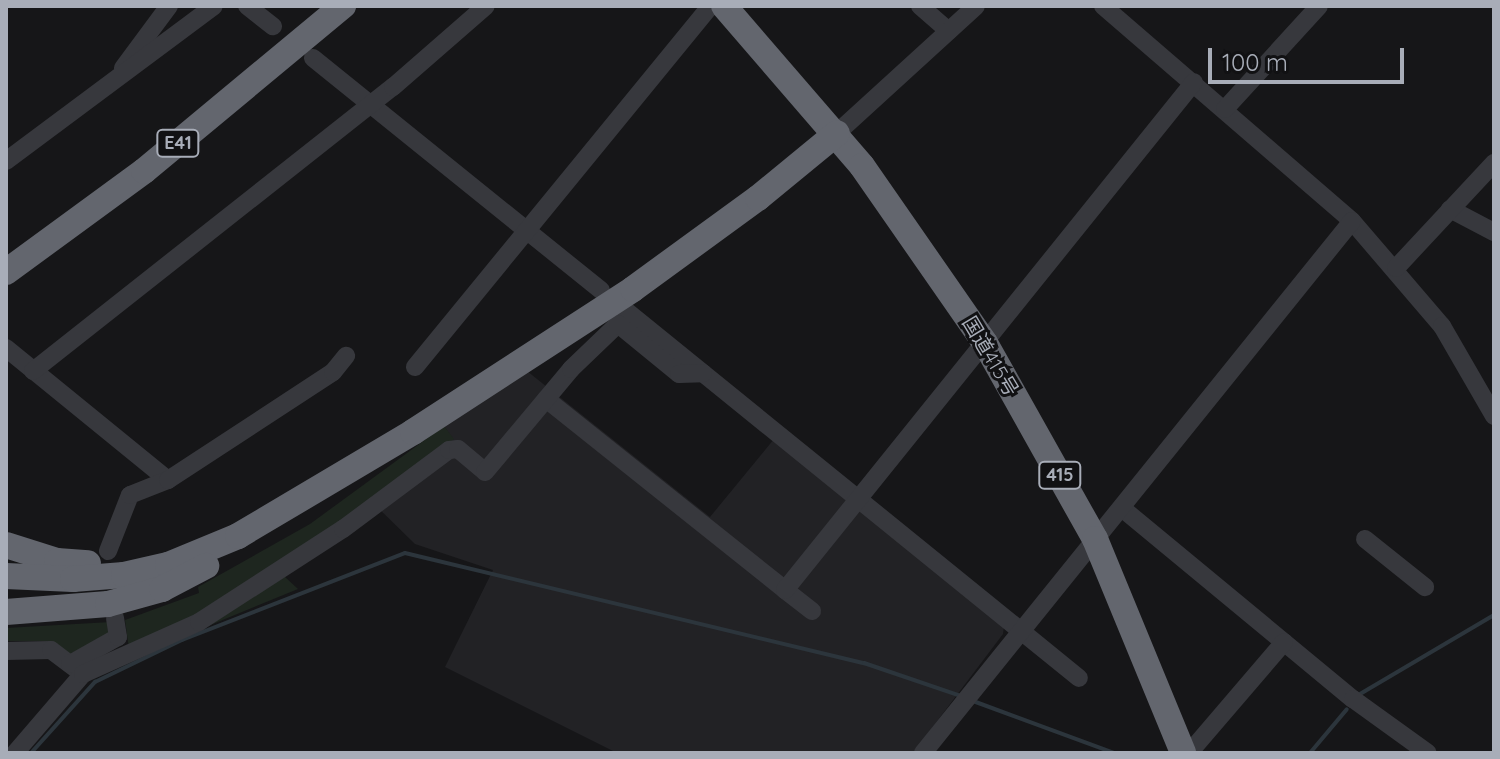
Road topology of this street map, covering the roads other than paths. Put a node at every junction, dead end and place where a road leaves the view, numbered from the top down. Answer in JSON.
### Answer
{"nodes":[{"id":1,"x":169,"y":6,"type":"edge"},
{"id":2,"x":214,"y":6,"type":"edge"},
{"id":3,"x":247,"y":6,"type":"edge"},
{"id":4,"x":326,"y":6,"type":"edge"},
{"id":5,"x":343,"y":6,"type":"edge"},
{"id":6,"x":486,"y":6,"type":"edge"},
{"id":7,"x":710,"y":6,"type":"edge"},
{"id":8,"x":724,"y":6,"type":"edge"},
{"id":9,"x":920,"y":6,"type":"edge"},
{"id":10,"x":976,"y":6,"type":"edge"},
{"id":11,"x":1103,"y":6,"type":"edge"},
{"id":12,"x":1319,"y":6,"type":"edge"},
{"id":13,"x":273,"y":26,"type":"dead end"},
{"id":14,"x":949,"y":31,"type":"junction"},
{"id":15,"x":313,"y":58,"type":"dead end"},
{"id":16,"x":120,"y":76,"type":"junction"},
{"id":17,"x":1194,"y":82,"type":"junction"},
{"id":18,"x":369,"y":103,"type":"junction"},
{"id":19,"x":1225,"y":109,"type":"junction"},
{"id":20,"x":837,"y":133,"type":"junction"},
{"id":21,"x":6,"y":161,"type":"edge"},
{"id":22,"x":1494,"y":163,"type":"edge"},
{"id":23,"x":144,"y":171,"type":"junction"},
{"id":24,"x":1450,"y":209,"type":"junction"},
{"id":25,"x":1352,"y":221,"type":"junction"},
{"id":26,"x":527,"y":232,"type":"junction"},
{"id":27,"x":1494,"y":232,"type":"edge"},
{"id":28,"x":6,"y":255,"type":"edge"},
{"id":29,"x":1396,"y":268,"type":"junction"},
{"id":30,"x":6,"y":272,"type":"edge"},
{"id":31,"x":6,"y":289,"type":"edge"},
{"id":32,"x":601,"y":290,"type":"dead end"},
{"id":33,"x":619,"y":305,"type":"dead end"},
{"id":34,"x":985,"y":343,"type":"junction"},
{"id":35,"x":6,"y":348,"type":"edge"},
{"id":36,"x":346,"y":356,"type":"dead end"},
{"id":37,"x":415,"y":367,"type":"dead end"},
{"id":38,"x":33,"y":371,"type":"junction"},
{"id":39,"x":703,"y":373,"type":"junction"},
{"id":40,"x":546,"y":399,"type":"junction"},
{"id":41,"x":1494,"y":416,"type":"edge"},
{"id":42,"x":168,"y":480,"type":"junction"},
{"id":43,"x":860,"y":499,"type":"junction"},
{"id":44,"x":1123,"y":509,"type":"junction"},
{"id":45,"x":1095,"y":539,"type":"junction"},
{"id":46,"x":1365,"y":539,"type":"dead end"},
{"id":47,"x":6,"y":545,"type":"edge"},
{"id":48,"x":108,"y":551,"type":"dead end"},
{"id":49,"x":218,"y":553,"type":"junction"},
{"id":50,"x":6,"y":576,"type":"edge"},
{"id":51,"x":1425,"y":587,"type":"dead end"},
{"id":52,"x":6,"y":589,"type":"edge"},
{"id":53,"x":785,"y":590,"type":"junction"},
{"id":54,"x":812,"y":611,"type":"dead end"},
{"id":55,"x":6,"y":612,"type":"edge"},
{"id":56,"x":115,"y":618,"type":"dead end"},
{"id":57,"x":1018,"y":631,"type":"junction"},
{"id":58,"x":1284,"y":642,"type":"junction"},
{"id":59,"x":6,"y":651,"type":"edge"},
{"id":60,"x":76,"y":669,"type":"junction"},
{"id":61,"x":1079,"y":678,"type":"dead end"},
{"id":62,"x":15,"y":753,"type":"edge"},
{"id":63,"x":923,"y":753,"type":"edge"},
{"id":64,"x":1183,"y":753,"type":"edge"},
{"id":65,"x":1189,"y":753,"type":"edge"},
{"id":66,"x":1428,"y":753,"type":"edge"}],
"edges":[{"from":1,"to":16,"type":"street"},
{"from":2,"to":16,"type":"street"},
{"from":3,"to":13,"type":"street"},
{"from":4,"to":28,"type":"highway","number":"E41"},
{"from":5,"to":23,"type":"highway","number":"E41"},
{"from":6,"to":18,"type":"street"},
{"from":7,"to":26,"type":"street"},
{"from":8,"to":20,"type":"highway","name":"国道415号","number":"415"},
{"from":9,"to":14,"type":"street"},
{"from":10,"to":14,"type":"street"},
{"from":11,"to":17,"type":"street"},
{"from":12,"to":19,"type":"street"},
{"from":14,"to":20,"type":"street"},
{"from":15,"to":18,"type":"street"},
{"from":16,"to":21,"type":"street"},
{"from":17,"to":19,"type":"street"},
{"from":17,"to":34,"type":"street"},
{"from":18,"to":26,"type":"street"},
{"from":18,"to":38,"type":"street"},
{"from":19,"to":25,"type":"street"},
{"from":20,"to":34,"type":"highway","name":"国道415号","number":"415"},
{"from":20,"to":49,"type":"highway"},
{"from":22,"to":24,"type":"street"},
{"from":23,"to":30,"type":"highway","number":"E41"},
{"from":23,"to":31,"type":"highway"},
{"from":24,"to":27,"type":"street"},
{"from":24,"to":29,"type":"street"},
{"from":25,"to":29,"type":"street"},
{"from":25,"to":44,"type":"street"},
{"from":26,"to":32,"type":"street"},
{"from":26,"to":37,"type":"street"},
{"from":29,"to":41,"type":"street"},
{"from":33,"to":39,"type":"street"},
{"from":34,"to":43,"type":"street"},
{"from":34,"to":45,"type":"highway","name":"国道415号","number":"415"},
{"from":35,"to":38,"type":"street"},
{"from":36,"to":42,"type":"street"},
{"from":38,"to":42,"type":"street"},
{"from":39,"to":40,"type":"street"},
{"from":39,"to":43,"type":"street"},
{"from":40,"to":53,"type":"street"},
{"from":40,"to":60,"type":"street"},
{"from":42,"to":48,"type":"street"},
{"from":43,"to":53,"type":"street"},
{"from":43,"to":57,"type":"street"},
{"from":44,"to":45,"type":"street"},
{"from":44,"to":58,"type":"street"},
{"from":45,"to":57,"type":"street"},
{"from":45,"to":64,"type":"highway","name":"国道415号","number":"415"},
{"from":46,"to":51,"type":"street"},
{"from":47,"to":49,"type":"highway"},
{"from":49,"to":50,"type":"highway"},
{"from":49,"to":52,"type":"highway"},
{"from":49,"to":55,"type":"highway"},
{"from":53,"to":54,"type":"street"},
{"from":56,"to":60,"type":"street"},
{"from":57,"to":61,"type":"street"},
{"from":57,"to":63,"type":"street"},
{"from":58,"to":65,"type":"street"},
{"from":58,"to":66,"type":"street"},
{"from":59,"to":60,"type":"street"},
{"from":60,"to":62,"type":"street"}]}
